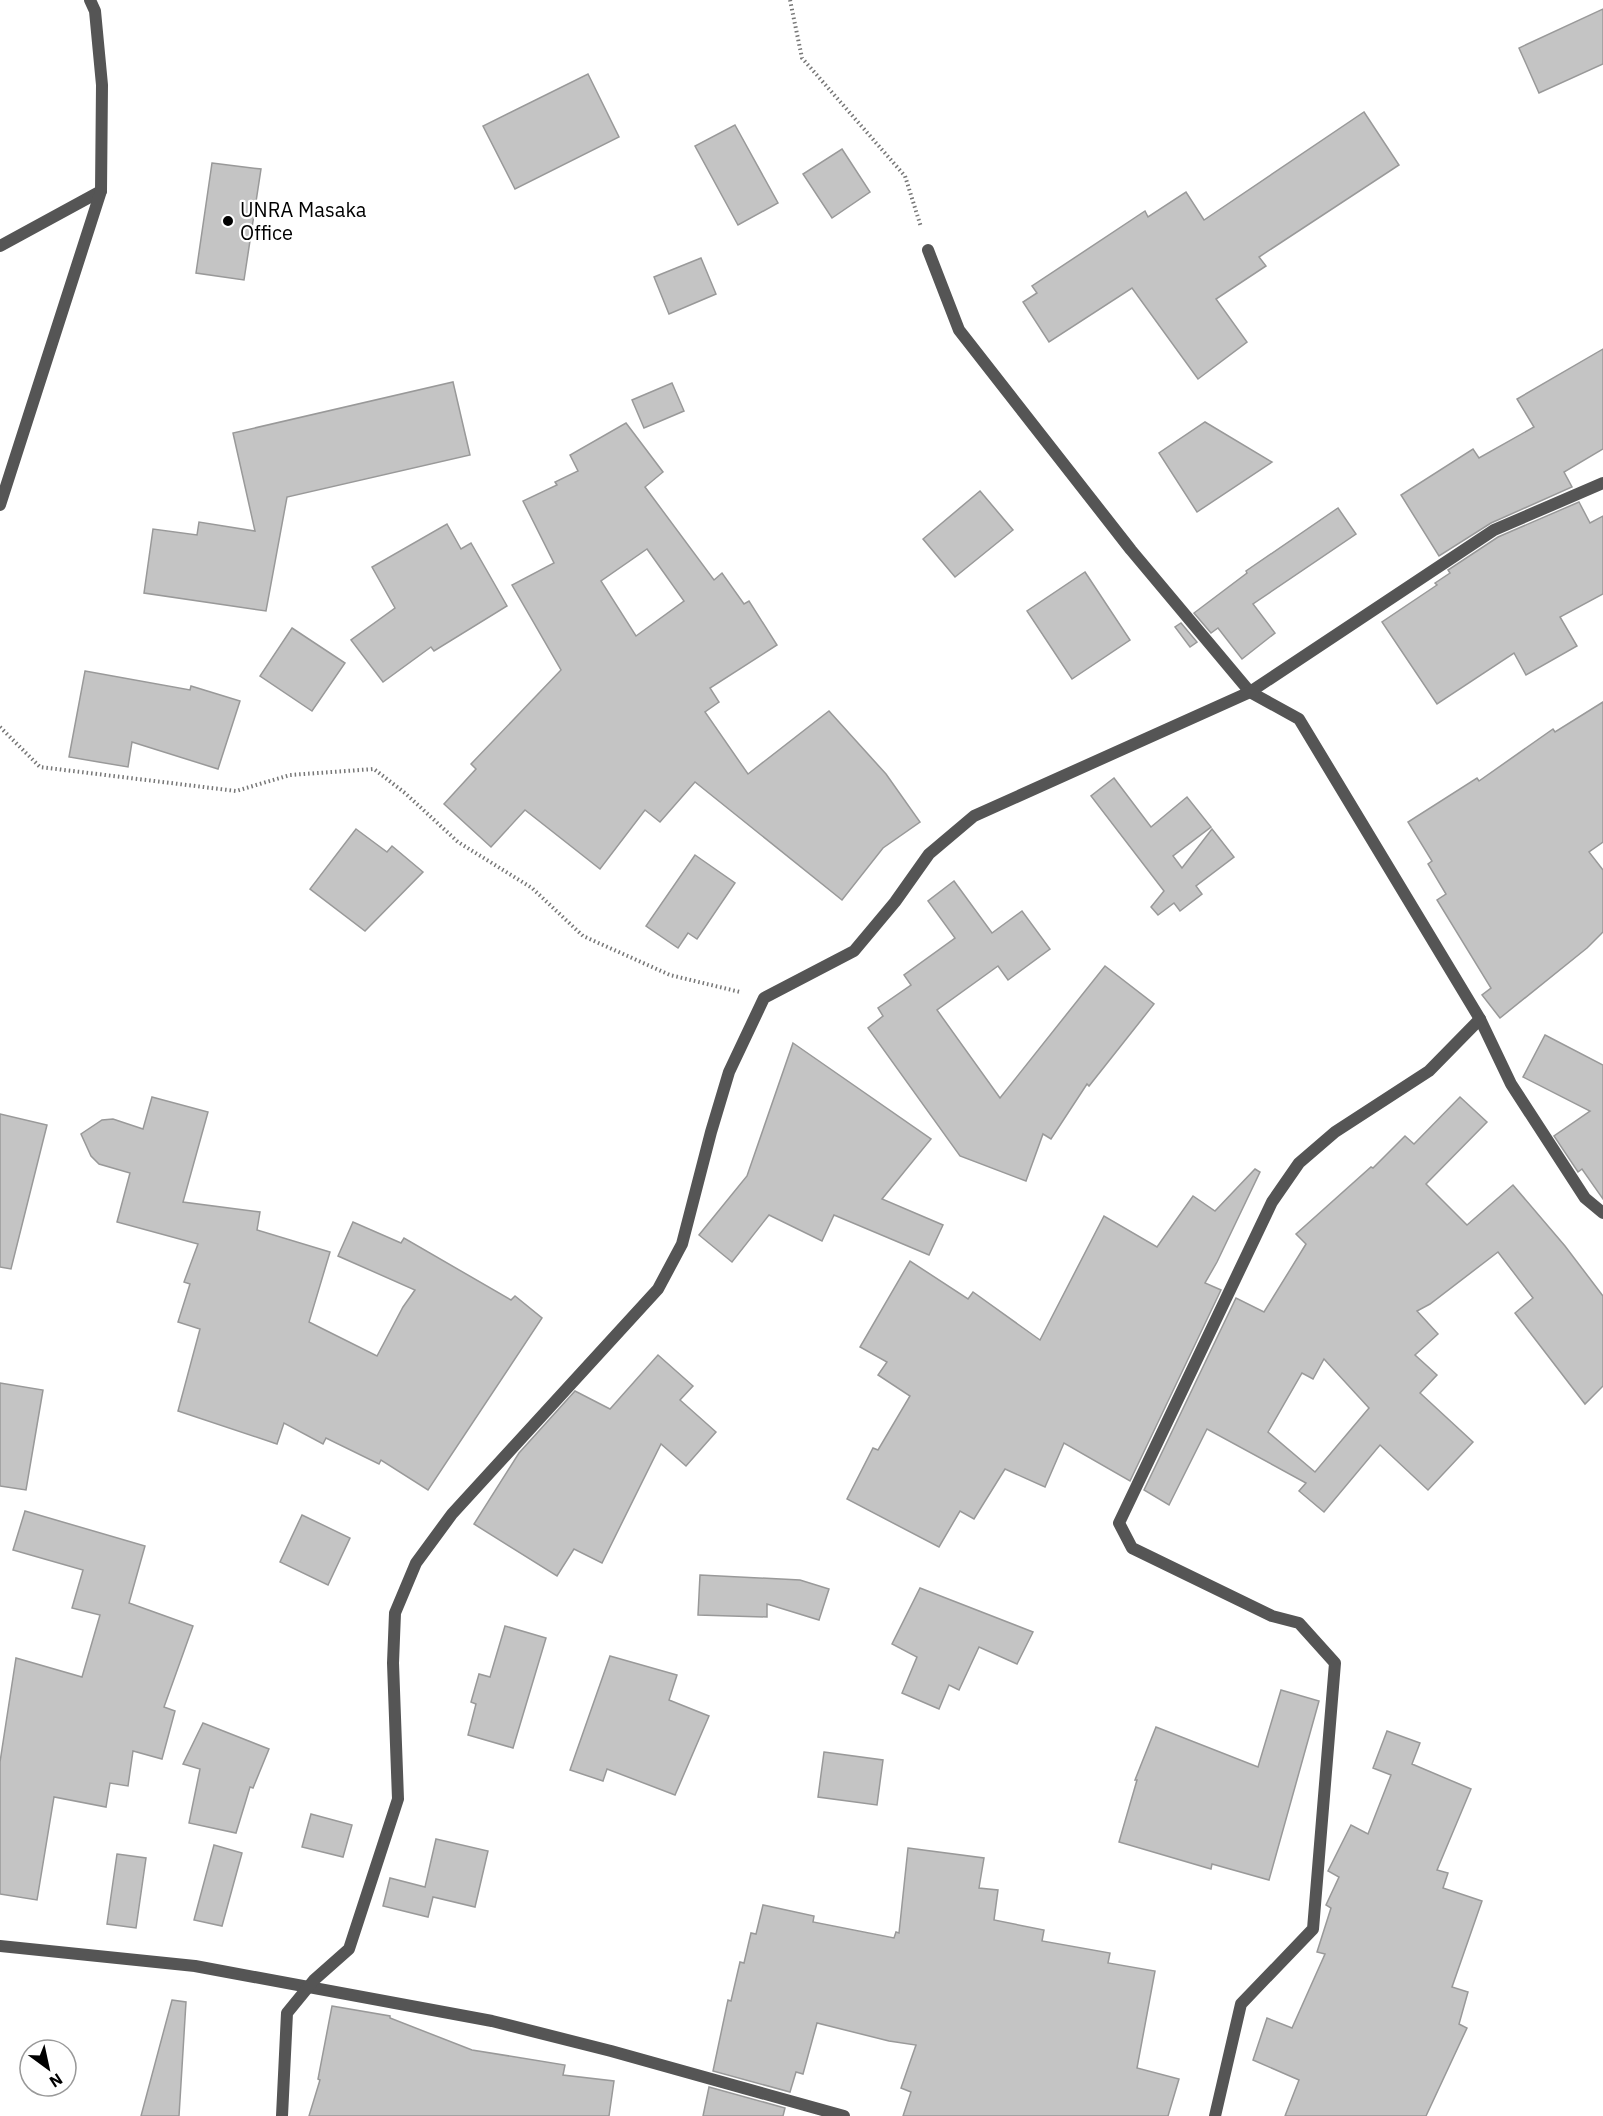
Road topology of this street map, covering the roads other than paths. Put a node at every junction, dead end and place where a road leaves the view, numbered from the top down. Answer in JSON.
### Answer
{"nodes":[{"id":1,"x":90,"y":0,"type":"edge"},
{"id":2,"x":101,"y":191,"type":"junction"},
{"id":3,"x":0,"y":246,"type":"edge"},
{"id":4,"x":928,"y":250,"type":"road end"},
{"id":5,"x":1603,"y":483,"type":"edge"},
{"id":6,"x":0,"y":505,"type":"edge"},
{"id":7,"x":1250,"y":692,"type":"junction"},
{"id":8,"x":1480,"y":1019,"type":"junction"},
{"id":9,"x":1603,"y":1213,"type":"edge"},
{"id":10,"x":0,"y":1946,"type":"edge"},
{"id":11,"x":310,"y":1987,"type":"junction"},
{"id":12,"x":282,"y":2116,"type":"edge"},
{"id":13,"x":844,"y":2116,"type":"edge"},
{"id":14,"x":1215,"y":2116,"type":"edge"}],
"edges":[{"from":1,"to":2,"type":"street"},
{"from":2,"to":3,"type":"street"},
{"from":2,"to":6,"type":"street"},
{"from":4,"to":7,"type":"street"},
{"from":5,"to":7,"type":"street"},
{"from":7,"to":8,"type":"street"},
{"from":7,"to":11,"type":"street"},
{"from":8,"to":9,"type":"street"},
{"from":8,"to":14,"type":"street"},
{"from":10,"to":11,"type":"street"},
{"from":11,"to":12,"type":"street"},
{"from":11,"to":13,"type":"street"}]}
